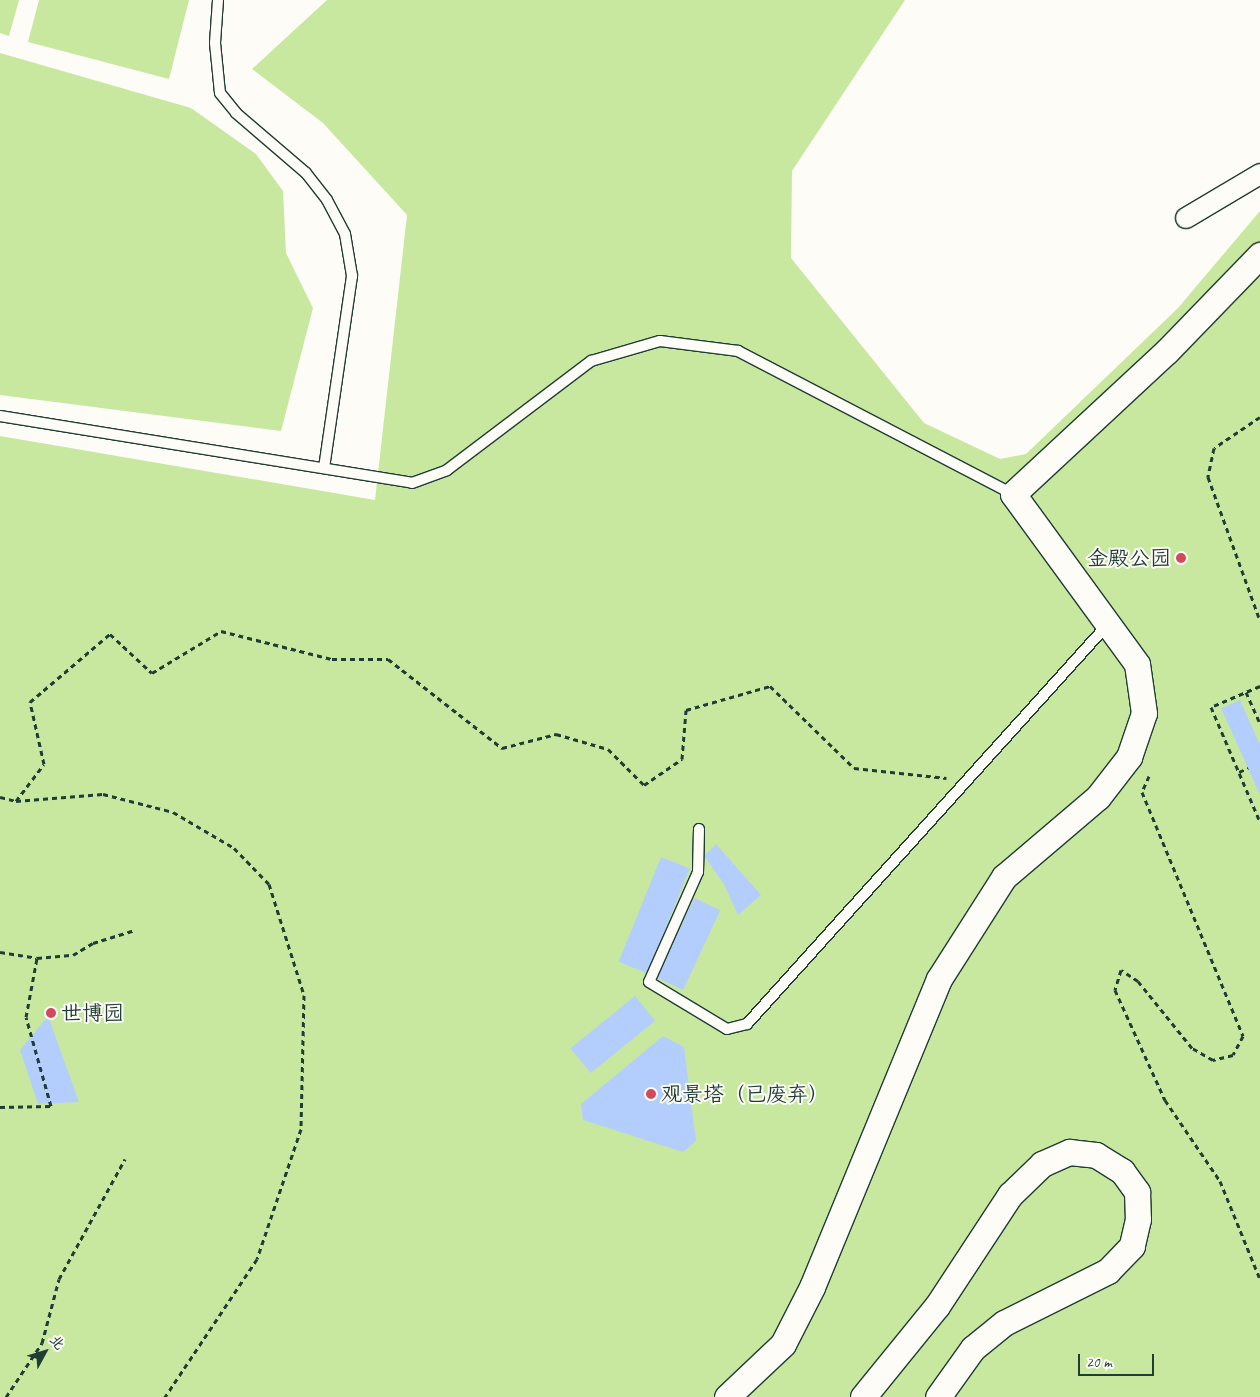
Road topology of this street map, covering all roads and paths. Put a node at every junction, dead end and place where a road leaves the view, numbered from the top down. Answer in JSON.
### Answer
{"nodes":[{"id":1,"x":218,"y":0,"type":"edge"},
{"id":2,"x":1260,"y":174,"type":"edge"},
{"id":3,"x":1186,"y":218,"type":"dead end"},
{"id":4,"x":1260,"y":255,"type":"edge"},
{"id":5,"x":0,"y":416,"type":"edge"},
{"id":6,"x":1260,"y":417,"type":"edge"},
{"id":7,"x":324,"y":468,"type":"junction"},
{"id":8,"x":1013,"y":494,"type":"junction"},
{"id":9,"x":1260,"y":620,"type":"edge"},
{"id":10,"x":1109,"y":623,"type":"junction"},
{"id":11,"x":1260,"y":686,"type":"edge"},
{"id":12,"x":1246,"y":692,"type":"junction"},
{"id":13,"x":1260,"y":724,"type":"edge"},
{"id":14,"x":1248,"y":768,"type":"dead end"},
{"id":15,"x":1152,"y":769,"type":"dead end"},
{"id":16,"x":1238,"y":772,"type":"junction"},
{"id":17,"x":964,"y":780,"type":"junction"},
{"id":18,"x":0,"y":797,"type":"edge"},
{"id":19,"x":16,"y":800,"type":"junction"},
{"id":20,"x":1260,"y":822,"type":"edge"},
{"id":21,"x":699,"y":829,"type":"dead end"},
{"id":22,"x":135,"y":930,"type":"dead end"},
{"id":23,"x":0,"y":952,"type":"edge"},
{"id":24,"x":37,"y":958,"type":"junction"},
{"id":25,"x":0,"y":1107,"type":"edge"},
{"id":26,"x":124,"y":1159,"type":"dead end"},
{"id":27,"x":1260,"y":1278,"type":"edge"},
{"id":28,"x":6,"y":1397,"type":"edge"},
{"id":29,"x":164,"y":1397,"type":"edge"},
{"id":30,"x":727,"y":1397,"type":"edge"},
{"id":31,"x":863,"y":1397,"type":"edge"},
{"id":32,"x":938,"y":1397,"type":"edge"}],
"edges":[{"from":1,"to":7,"type":"lane"},
{"from":2,"to":3,"type":"street"},
{"from":4,"to":8,"type":"street"},
{"from":5,"to":7,"type":"lane"},
{"from":6,"to":9,"type":"path"},
{"from":7,"to":8,"type":"lane"},
{"from":8,"to":10,"type":"street"},
{"from":10,"to":17,"type":"lane"},
{"from":10,"to":30,"type":"street"},
{"from":11,"to":12,"type":"path"},
{"from":12,"to":13,"type":"path"},
{"from":12,"to":16,"type":"path"},
{"from":14,"to":16,"type":"path"},
{"from":15,"to":27,"type":"path"},
{"from":16,"to":20,"type":"path"},
{"from":17,"to":19,"type":"path"},
{"from":17,"to":21,"type":"lane"},
{"from":18,"to":19,"type":"path"},
{"from":19,"to":29,"type":"path"},
{"from":22,"to":24,"type":"path"},
{"from":23,"to":24,"type":"path"},
{"from":24,"to":25,"type":"path"},
{"from":26,"to":28,"type":"path"},
{"from":31,"to":32,"type":"street"}]}
